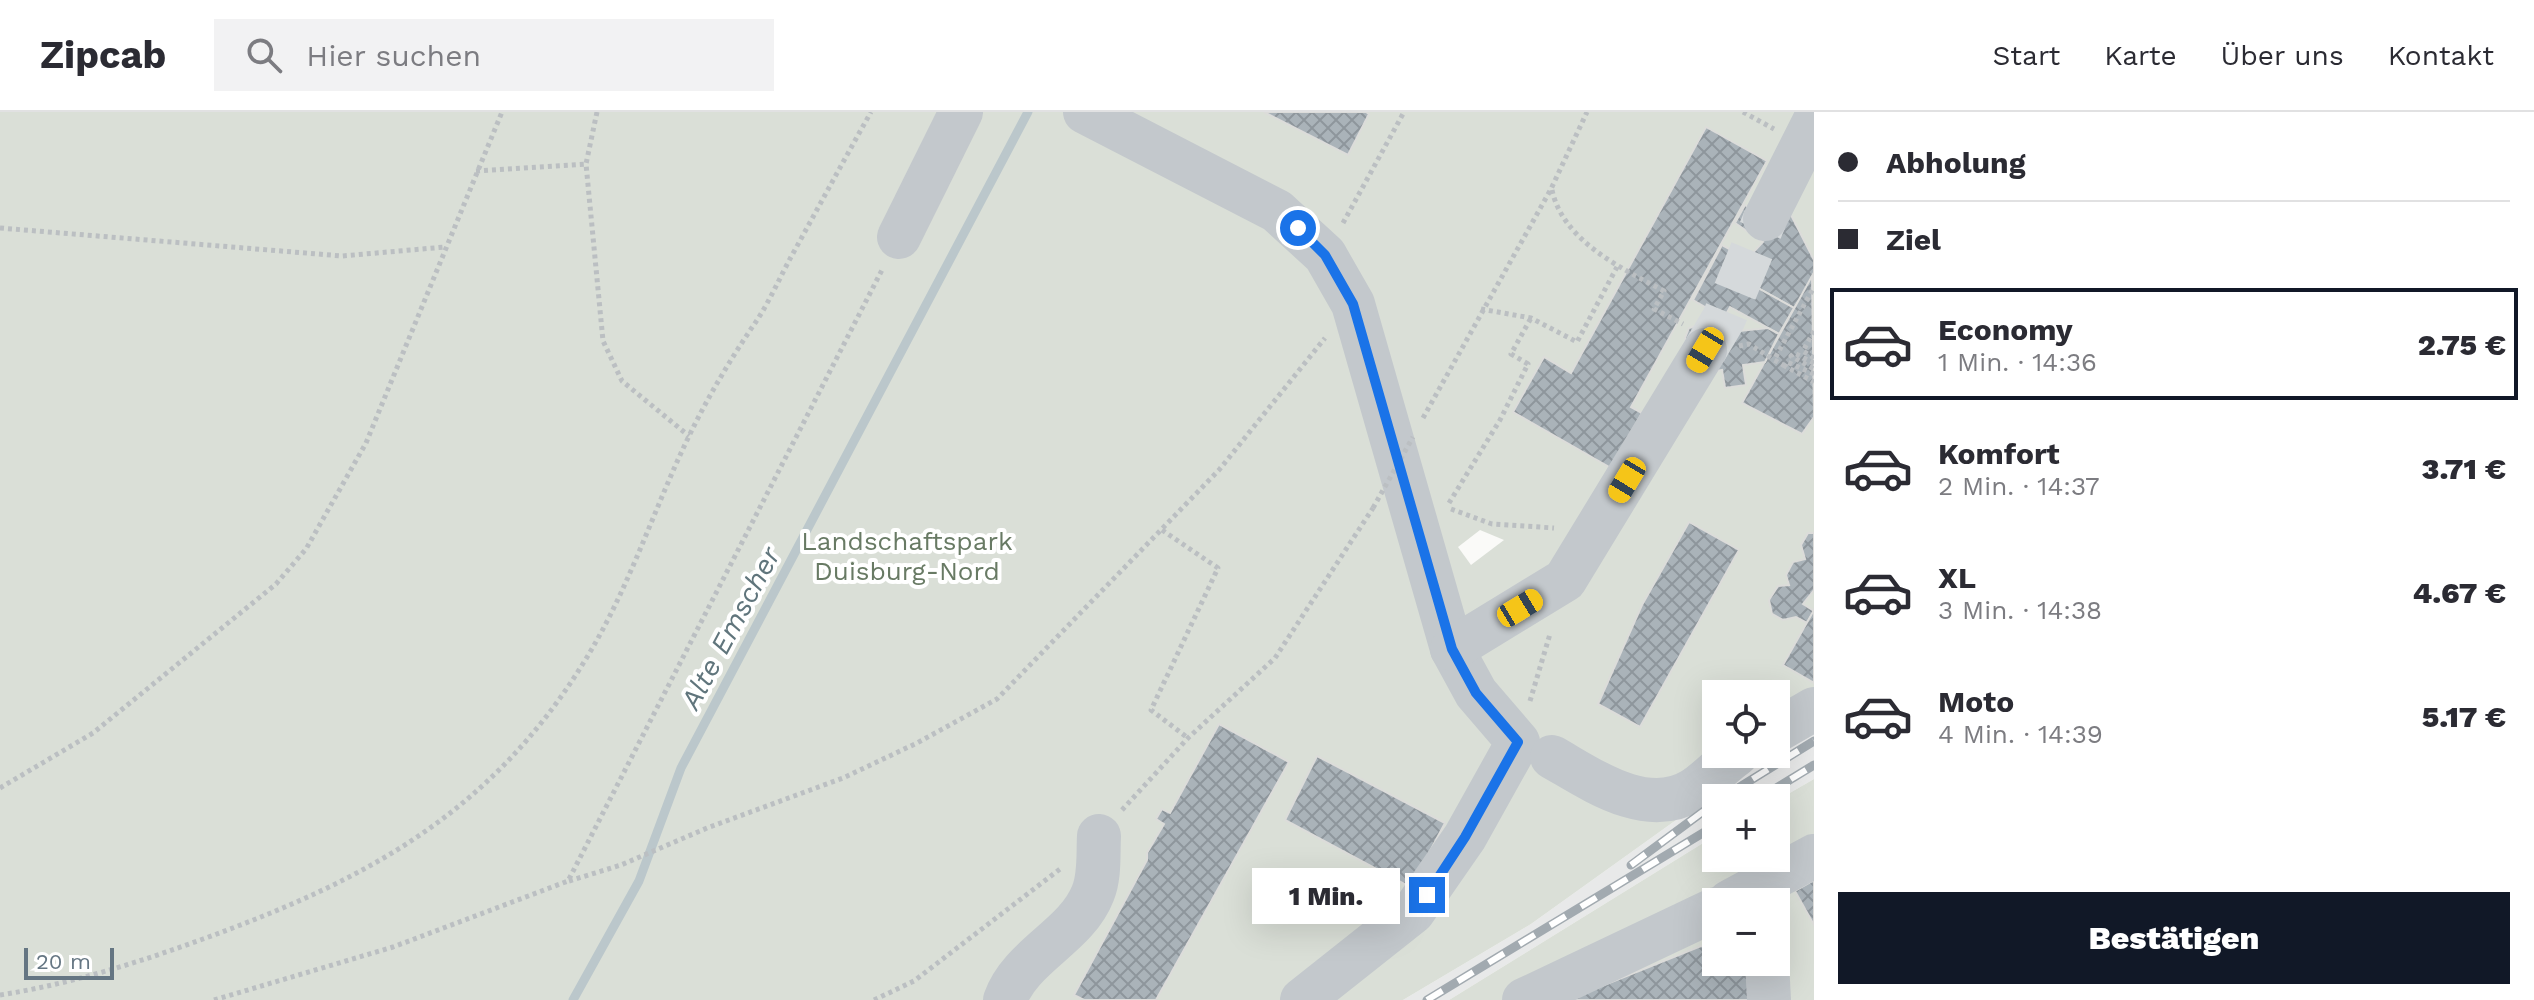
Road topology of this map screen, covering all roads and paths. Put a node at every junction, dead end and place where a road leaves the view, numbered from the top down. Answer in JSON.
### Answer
{"nodes":[{"id":1,"x":502,"y":112,"type":"edge"},
{"id":2,"x":597,"y":112,"type":"edge"},
{"id":3,"x":871,"y":112,"type":"edge"},
{"id":4,"x":961,"y":112,"type":"edge"},
{"id":5,"x":1404,"y":112,"type":"edge"},
{"id":6,"x":1587,"y":112,"type":"edge"},
{"id":7,"x":1103,"y":116,"type":"edge"},
{"id":8,"x":1814,"y":122,"type":"edge"},
{"id":9,"x":586,"y":164,"type":"junction"},
{"id":10,"x":476,"y":171,"type":"junction"},
{"id":11,"x":1551,"y":189,"type":"junction"},
{"id":12,"x":1765,"y":219,"type":"tunnel mouth"},
{"id":13,"x":0,"y":228,"type":"edge"},
{"id":14,"x":899,"y":237,"type":"joint"},
{"id":15,"x":445,"y":247,"type":"junction"},
{"id":16,"x":1325,"y":255,"type":"junction"},
{"id":17,"x":1620,"y":268,"type":"junction"},
{"id":18,"x":1814,"y":287,"type":"edge"},
{"id":19,"x":1353,"y":304,"type":"junction"},
{"id":20,"x":1481,"y":309,"type":"junction"},
{"id":21,"x":1531,"y":318,"type":"junction"},
{"id":22,"x":1814,"y":331,"type":"edge"},
{"id":23,"x":1698,"y":339,"type":"joint"},
{"id":24,"x":1785,"y":366,"type":"junction"},
{"id":25,"x":1814,"y":366,"type":"edge"},
{"id":26,"x":1814,"y":382,"type":"edge"},
{"id":27,"x":689,"y":436,"type":"junction"},
{"id":28,"x":1161,"y":530,"type":"junction"},
{"id":29,"x":1596,"y":532,"type":"junction"},
{"id":30,"x":1565,"y":580,"type":"junction"},
{"id":31,"x":1452,"y":649,"type":"junction"},
{"id":32,"x":1814,"y":709,"type":"edge"},
{"id":33,"x":1790,"y":723,"type":"edge"},
{"id":34,"x":1188,"y":738,"type":"junction"},
{"id":35,"x":1535,"y":749,"type":"junction"},
{"id":36,"x":1720,"y":768,"type":"edge"},
{"id":37,"x":0,"y":788,"type":"edge"},
{"id":38,"x":1099,"y":836,"type":"junction"},
{"id":39,"x":1814,"y":856,"type":"edge"},
{"id":40,"x":568,"y":881,"type":"junction"},
{"id":41,"x":1759,"y":888,"type":"edge"},
{"id":42,"x":1702,"y":917,"type":"edge"},
{"id":43,"x":1768,"y":976,"type":"edge"},
{"id":44,"x":0,"y":995,"type":"edge"},
{"id":45,"x":214,"y":1000,"type":"edge"},
{"id":46,"x":874,"y":1000,"type":"edge"},
{"id":47,"x":1005,"y":1000,"type":"edge"},
{"id":48,"x":1302,"y":1000,"type":"edge"},
{"id":49,"x":1524,"y":1000,"type":"edge"},
{"id":50,"x":1769,"y":1000,"type":"edge"}],
"edges":[{"from":1,"to":10,"type":"path"},
{"from":2,"to":9,"type":"path"},
{"from":3,"to":27,"type":"path"},
{"from":4,"to":14,"type":"lane"},
{"from":5,"to":16,"type":"path"},
{"from":6,"to":11,"type":"path"},
{"from":7,"to":16,"type":"lane"},
{"from":8,"to":12,"type":"lane"},
{"from":9,"to":10,"type":"path"},
{"from":9,"to":27,"type":"path"},
{"from":10,"to":15,"type":"path"},
{"from":11,"to":17,"type":"path"},
{"from":11,"to":20,"type":"path"},
{"from":13,"to":15,"type":"path"},
{"from":14,"to":40,"type":"path"},
{"from":15,"to":37,"type":"path"},
{"from":16,"to":19,"type":"lane"},
{"from":17,"to":21,"type":"path"},
{"from":17,"to":23,"type":"path"},
{"from":18,"to":24,"type":"path"},
{"from":19,"to":28,"type":"path"},
{"from":19,"to":31,"type":"lane"},
{"from":20,"to":21,"type":"path"},
{"from":20,"to":34,"type":"path","bridge":true},
{"from":21,"to":29,"type":"path"},
{"from":22,"to":25,"type":"path"},
{"from":23,"to":29,"type":"lane"},
{"from":24,"to":25,"type":"path"},
{"from":24,"to":26,"type":"path"},
{"from":27,"to":44,"type":"path"},
{"from":28,"to":34,"type":"path"},
{"from":28,"to":40,"type":"path"},
{"from":29,"to":30,"type":"lane"},
{"from":30,"to":31,"type":"lane"},
{"from":30,"to":35,"type":"path"},
{"from":31,"to":35,"type":"lane"},
{"from":32,"to":33,"type":"lane"},
{"from":34,"to":38,"type":"path"},
{"from":35,"to":36,"type":"lane"},
{"from":35,"to":48,"type":"lane"},
{"from":38,"to":46,"type":"path"},
{"from":38,"to":47,"type":"lane"},
{"from":39,"to":41,"type":"lane"},
{"from":40,"to":45,"type":"path"},
{"from":42,"to":49,"type":"lane"},
{"from":43,"to":50,"type":"lane"}]}
